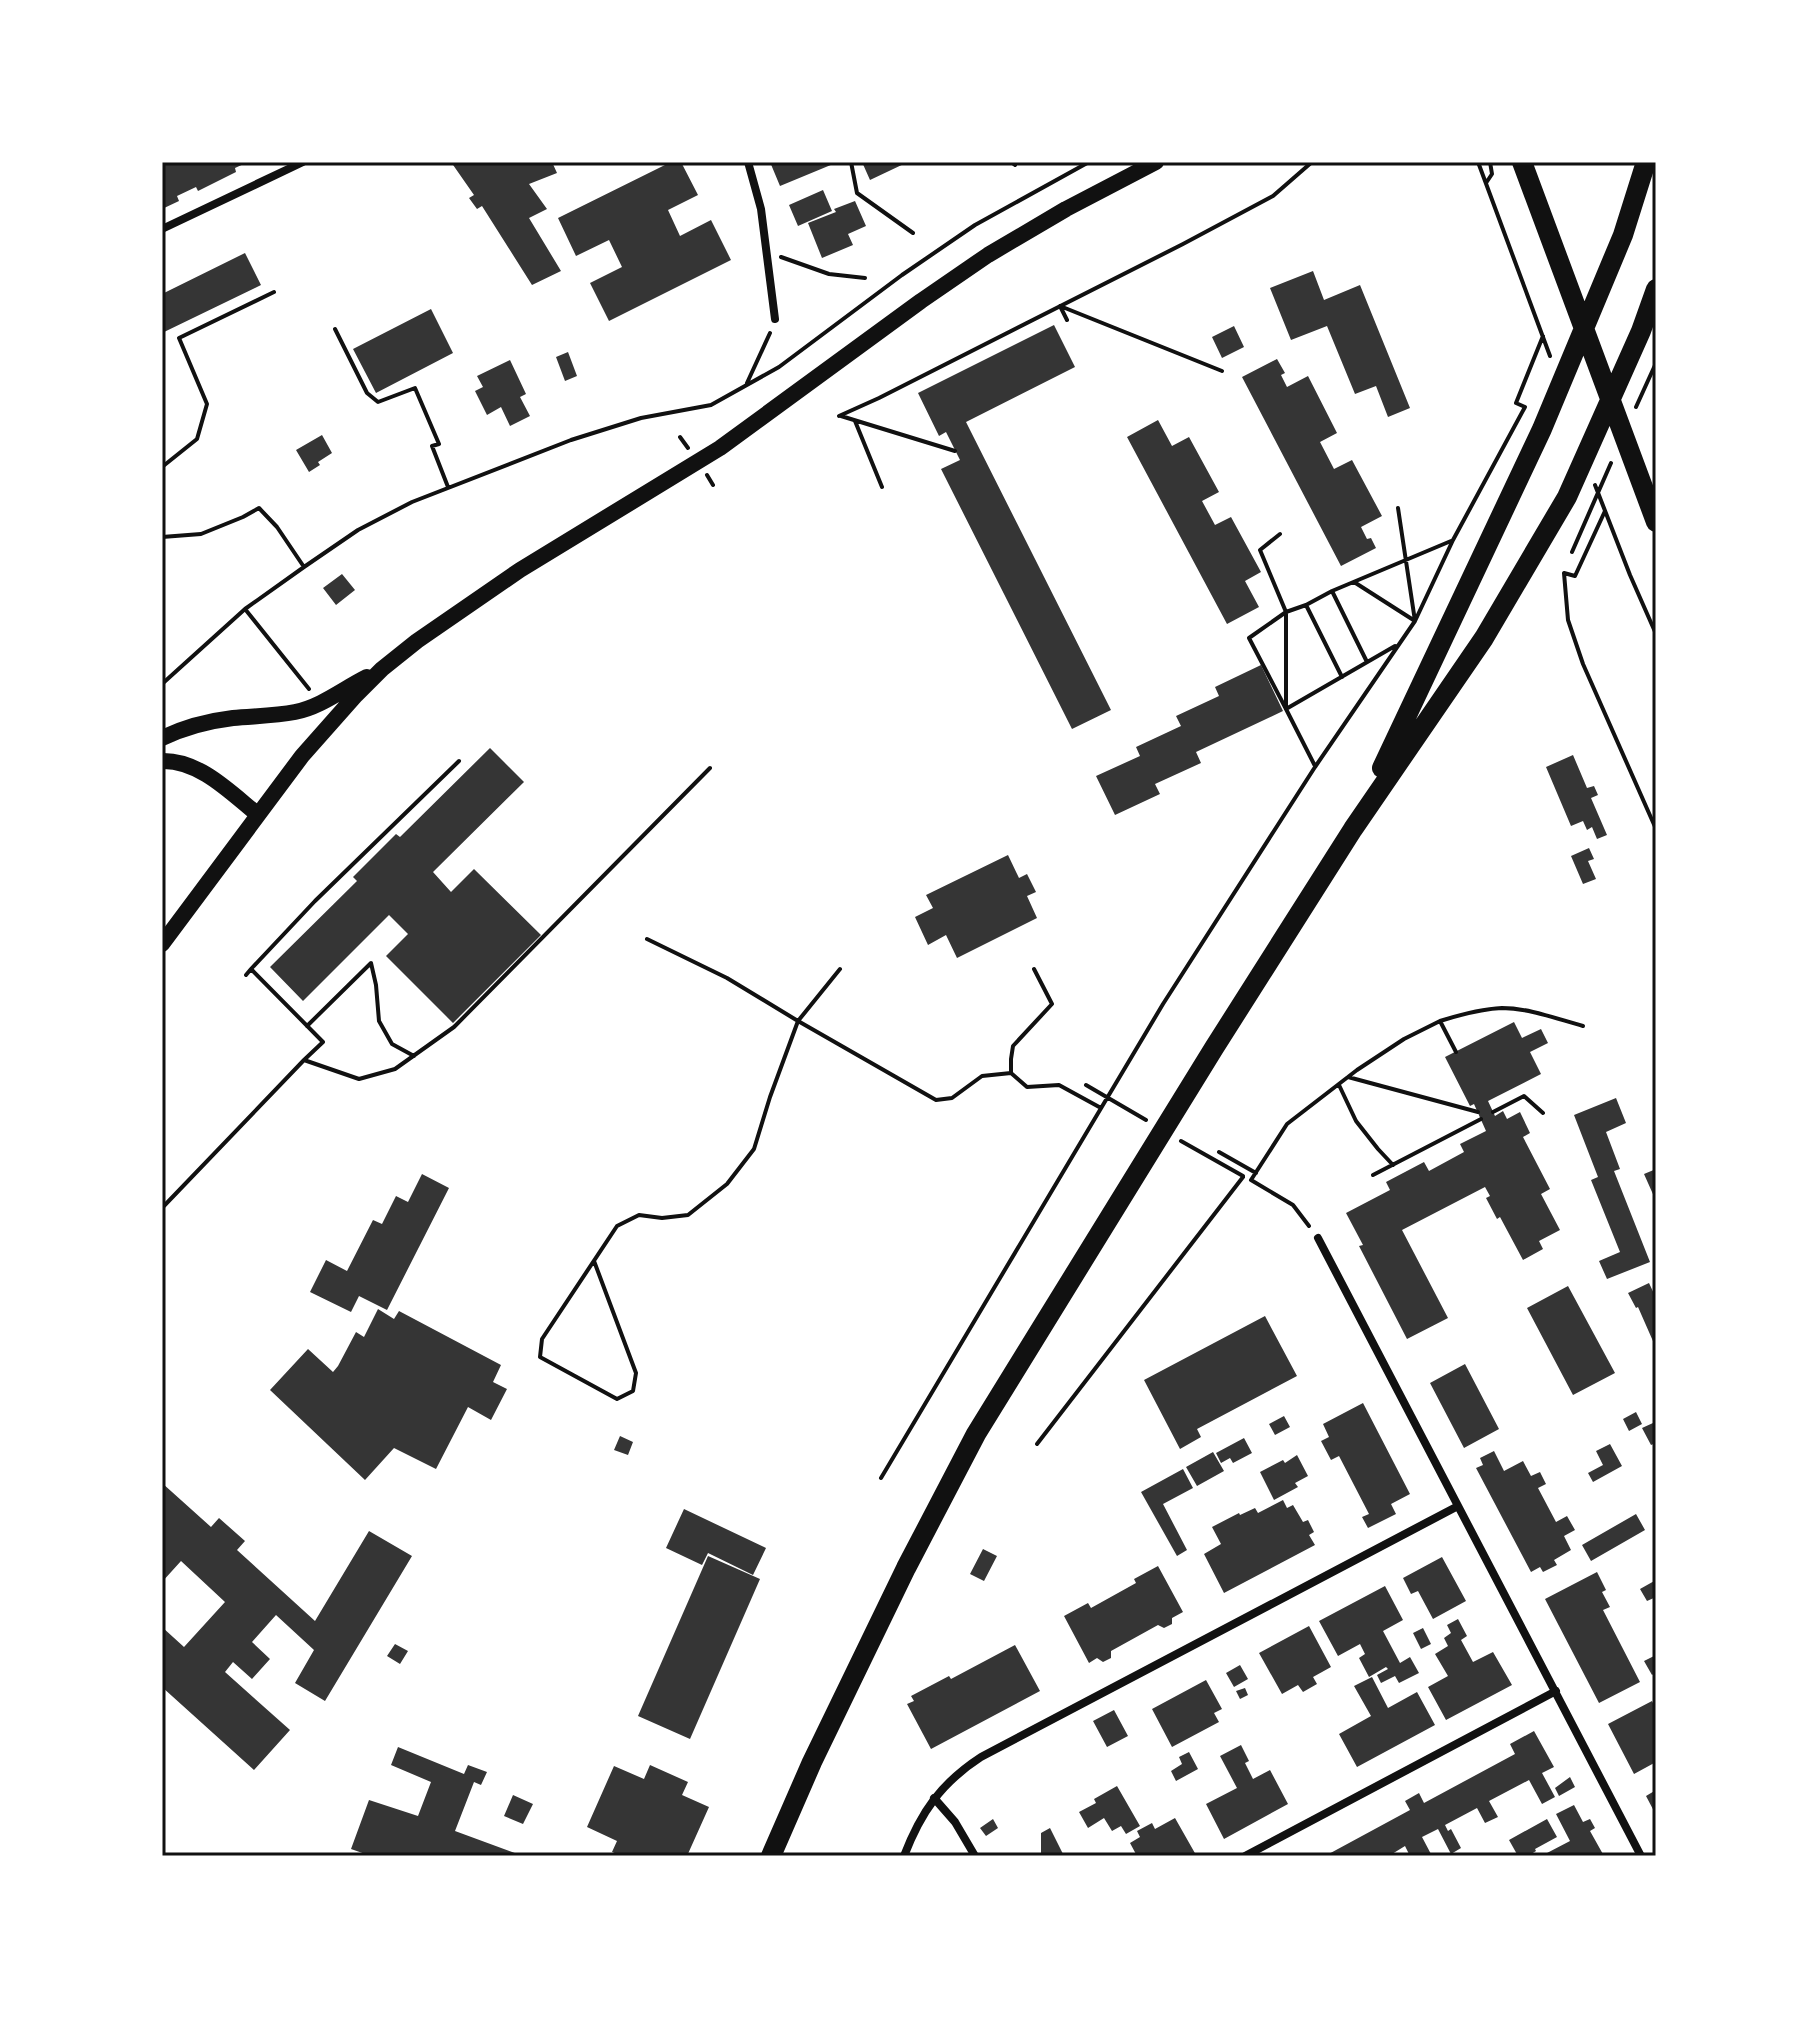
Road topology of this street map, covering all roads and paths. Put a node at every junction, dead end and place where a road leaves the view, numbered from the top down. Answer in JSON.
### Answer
{"nodes":[{"id":1,"x":303,"y":162,"type":"edge"},
{"id":2,"x":748,"y":162,"type":"edge"},
{"id":3,"x":851,"y":162,"type":"edge"},
{"id":4,"x":1089,"y":162,"type":"edge"},
{"id":5,"x":1156,"y":162,"type":"edge"},
{"id":6,"x":1312,"y":162,"type":"edge"},
{"id":7,"x":1478,"y":162,"type":"edge"},
{"id":8,"x":1490,"y":162,"type":"edge"},
{"id":9,"x":1522,"y":162,"type":"edge"},
{"id":10,"x":1646,"y":162,"type":"edge"},
{"id":11,"x":1481,"y":169,"type":"dead end"},
{"id":12,"x":1486,"y":183,"type":"dead end"},
{"id":13,"x":162,"y":229,"type":"edge"},
{"id":14,"x":913,"y":233,"type":"dead end"},
{"id":15,"x":767,"y":252,"type":"junction"},
{"id":16,"x":865,"y":278,"type":"dead end"},
{"id":17,"x":1656,"y":289,"type":"edge"},
{"id":18,"x":274,"y":292,"type":"dead end"},
{"id":19,"x":1060,"y":306,"type":"junction"},
{"id":20,"x":775,"y":319,"type":"joint"},
{"id":21,"x":1067,"y":320,"type":"dead end"},
{"id":22,"x":335,"y":329,"type":"dead end"},
{"id":23,"x":1543,"y":336,"type":"dead end"},
{"id":24,"x":1222,"y":371,"type":"dead end"},
{"id":25,"x":747,"y":385,"type":"junction"},
{"id":26,"x":855,"y":421,"type":"junction"},
{"id":27,"x":955,"y":451,"type":"dead end"},
{"id":28,"x":162,"y":467,"type":"edge"},
{"id":29,"x":448,"y":487,"type":"junction"},
{"id":30,"x":882,"y":487,"type":"dead end"},
{"id":31,"x":1398,"y":508,"type":"dead end"},
{"id":32,"x":1605,"y":511,"type":"dead end"},
{"id":33,"x":1656,"y":522,"type":"edge"},
{"id":34,"x":1280,"y":534,"type":"dead end"},
{"id":35,"x":162,"y":537,"type":"edge"},
{"id":36,"x":1453,"y":540,"type":"junction"},
{"id":37,"x":1405,"y":561,"type":"junction"},
{"id":38,"x":304,"y":567,"type":"junction"},
{"id":39,"x":1354,"y":582,"type":"junction"},
{"id":40,"x":1332,"y":591,"type":"junction"},
{"id":41,"x":1306,"y":605,"type":"junction"},
{"id":42,"x":245,"y":609,"type":"junction"},
{"id":43,"x":1286,"y":612,"type":"junction"},
{"id":44,"x":1415,"y":621,"type":"junction"},
{"id":45,"x":1398,"y":644,"type":"junction"},
{"id":46,"x":1367,"y":662,"type":"junction"},
{"id":47,"x":382,"y":669,"type":"junction"},
{"id":48,"x":1342,"y":677,"type":"junction"},
{"id":49,"x":162,"y":684,"type":"edge"},
{"id":50,"x":310,"y":691,"type":"dead end"},
{"id":51,"x":1286,"y":709,"type":"junction"},
{"id":52,"x":162,"y":738,"type":"edge"},
{"id":53,"x":162,"y":761,"type":"edge"},
{"id":54,"x":459,"y":761,"type":"dead end"},
{"id":55,"x":1315,"y":767,"type":"junction"},
{"id":56,"x":710,"y":768,"type":"dead end"},
{"id":57,"x":257,"y":814,"type":"junction"},
{"id":58,"x":1353,"y":829,"type":"junction"},
{"id":59,"x":1656,"y":829,"type":"edge"},
{"id":60,"x":647,"y":939,"type":"dead end"},
{"id":61,"x":162,"y":944,"type":"edge"},
{"id":62,"x":251,"y":969,"type":"junction"},
{"id":63,"x":840,"y":969,"type":"dead end"},
{"id":64,"x":1034,"y":969,"type":"dead end"},
{"id":65,"x":246,"y":975,"type":"dead end"},
{"id":66,"x":798,"y":1021,"type":"junction"},
{"id":67,"x":1440,"y":1021,"type":"junction"},
{"id":68,"x":307,"y":1026,"type":"junction"},
{"id":69,"x":1583,"y":1026,"type":"dead end"},
{"id":70,"x":1456,"y":1052,"type":"dead end"},
{"id":71,"x":414,"y":1056,"type":"junction"},
{"id":72,"x":304,"y":1060,"type":"junction"},
{"id":73,"x":1011,"y":1073,"type":"junction"},
{"id":74,"x":1348,"y":1077,"type":"junction"},
{"id":75,"x":1338,"y":1085,"type":"junction"},
{"id":76,"x":1102,"y":1108,"type":"junction"},
{"id":77,"x":1478,"y":1112,"type":"dead end"},
{"id":78,"x":1493,"y":1112,"type":"dead end"},
{"id":79,"x":1543,"y":1113,"type":"dead end"},
{"id":80,"x":1481,"y":1119,"type":"dead end"},
{"id":81,"x":1219,"y":1152,"type":"dead end"},
{"id":82,"x":1393,"y":1165,"type":"junction"},
{"id":83,"x":1256,"y":1173,"type":"junction"},
{"id":84,"x":1373,"y":1175,"type":"dead end"},
{"id":85,"x":1251,"y":1180,"type":"junction"},
{"id":86,"x":162,"y":1205,"type":"edge"},
{"id":87,"x":1318,"y":1238,"type":"joint"},
{"id":88,"x":594,"y":1261,"type":"junction"},
{"id":89,"x":1037,"y":1444,"type":"dead end"},
{"id":90,"x":881,"y":1478,"type":"dead end"},
{"id":91,"x":1458,"y":1506,"type":"junction"},
{"id":92,"x":1556,"y":1691,"type":"junction"},
{"id":93,"x":934,"y":1798,"type":"junction"},
{"id":94,"x":771,"y":1856,"type":"edge"},
{"id":95,"x":904,"y":1856,"type":"edge"},
{"id":96,"x":975,"y":1856,"type":"edge"},
{"id":97,"x":1245,"y":1856,"type":"edge"},
{"id":98,"x":1641,"y":1856,"type":"edge"}],
"edges":[{"from":1,"to":13,"type":"street"},
{"from":2,"to":15,"type":"street"},
{"from":3,"to":14,"type":"path"},
{"from":4,"to":25,"type":"path"},
{"from":5,"to":47,"type":"main road"},
{"from":6,"to":19,"type":"path"},
{"from":7,"to":11,"type":"path"},
{"from":8,"to":12,"type":"path"},
{"from":9,"to":33,"type":"main road"},
{"from":10,"to":58,"type":"main road"},
{"from":15,"to":16,"type":"path"},
{"from":15,"to":20,"type":"street"},
{"from":17,"to":58,"type":"main road"},
{"from":18,"to":28,"type":"path"},
{"from":19,"to":21,"type":"path"},
{"from":19,"to":24,"type":"path"},
{"from":19,"to":26,"type":"path"},
{"from":20,"to":25,"type":"path"},
{"from":22,"to":29,"type":"path"},
{"from":23,"to":36,"type":"path"},
{"from":25,"to":29,"type":"path"},
{"from":26,"to":27,"type":"path"},
{"from":26,"to":30,"type":"path"},
{"from":29,"to":38,"type":"path"},
{"from":31,"to":37,"type":"path"},
{"from":32,"to":59,"type":"path"},
{"from":34,"to":43,"type":"path"},
{"from":35,"to":38,"type":"path"},
{"from":36,"to":37,"type":"path"},
{"from":36,"to":44,"type":"path"},
{"from":37,"to":39,"type":"path"},
{"from":37,"to":44,"type":"path"},
{"from":38,"to":42,"type":"path"},
{"from":39,"to":40,"type":"path"},
{"from":39,"to":44,"type":"path"},
{"from":40,"to":41,"type":"path"},
{"from":40,"to":46,"type":"path"},
{"from":41,"to":43,"type":"path"},
{"from":41,"to":48,"type":"path"},
{"from":42,"to":49,"type":"path"},
{"from":42,"to":50,"type":"path"},
{"from":43,"to":51,"type":"path"},
{"from":43,"to":51,"type":"path"},
{"from":44,"to":45,"type":"path"},
{"from":45,"to":46,"type":"path"},
{"from":45,"to":55,"type":"path"},
{"from":46,"to":48,"type":"path"},
{"from":47,"to":52,"type":"main road"},
{"from":47,"to":57,"type":"main road"},
{"from":48,"to":51,"type":"path"},
{"from":51,"to":55,"type":"path"},
{"from":53,"to":57,"type":"main road"},
{"from":54,"to":62,"type":"path"},
{"from":55,"to":76,"type":"path"},
{"from":56,"to":71,"type":"path"},
{"from":57,"to":61,"type":"main road"},
{"from":58,"to":94,"type":"main road"},
{"from":60,"to":66,"type":"path"},
{"from":62,"to":65,"type":"path"},
{"from":62,"to":68,"type":"path"},
{"from":63,"to":66,"type":"path"},
{"from":64,"to":73,"type":"path"},
{"from":66,"to":73,"type":"path"},
{"from":66,"to":88,"type":"path"},
{"from":67,"to":69,"type":"path"},
{"from":67,"to":70,"type":"path"},
{"from":67,"to":74,"type":"path"},
{"from":68,"to":71,"type":"path"},
{"from":68,"to":72,"type":"path"},
{"from":71,"to":72,"type":"path"},
{"from":72,"to":86,"type":"path"},
{"from":73,"to":76,"type":"path"},
{"from":74,"to":75,"type":"path"},
{"from":74,"to":77,"type":"path"},
{"from":75,"to":82,"type":"path"},
{"from":75,"to":83,"type":"path"},
{"from":76,"to":90,"type":"path"},
{"from":78,"to":79,"type":"path"},
{"from":80,"to":82,"type":"path"},
{"from":81,"to":83,"type":"path"},
{"from":82,"to":84,"type":"path"},
{"from":83,"to":85,"type":"path"},
{"from":85,"to":87,"type":"path"},
{"from":85,"to":89,"type":"path"},
{"from":87,"to":91,"type":"street"},
{"from":88,"to":88,"type":"path"},
{"from":91,"to":92,"type":"street"},
{"from":91,"to":93,"type":"street"},
{"from":92,"to":97,"type":"street"},
{"from":92,"to":98,"type":"street"},
{"from":93,"to":95,"type":"street"},
{"from":93,"to":96,"type":"street"}]}
